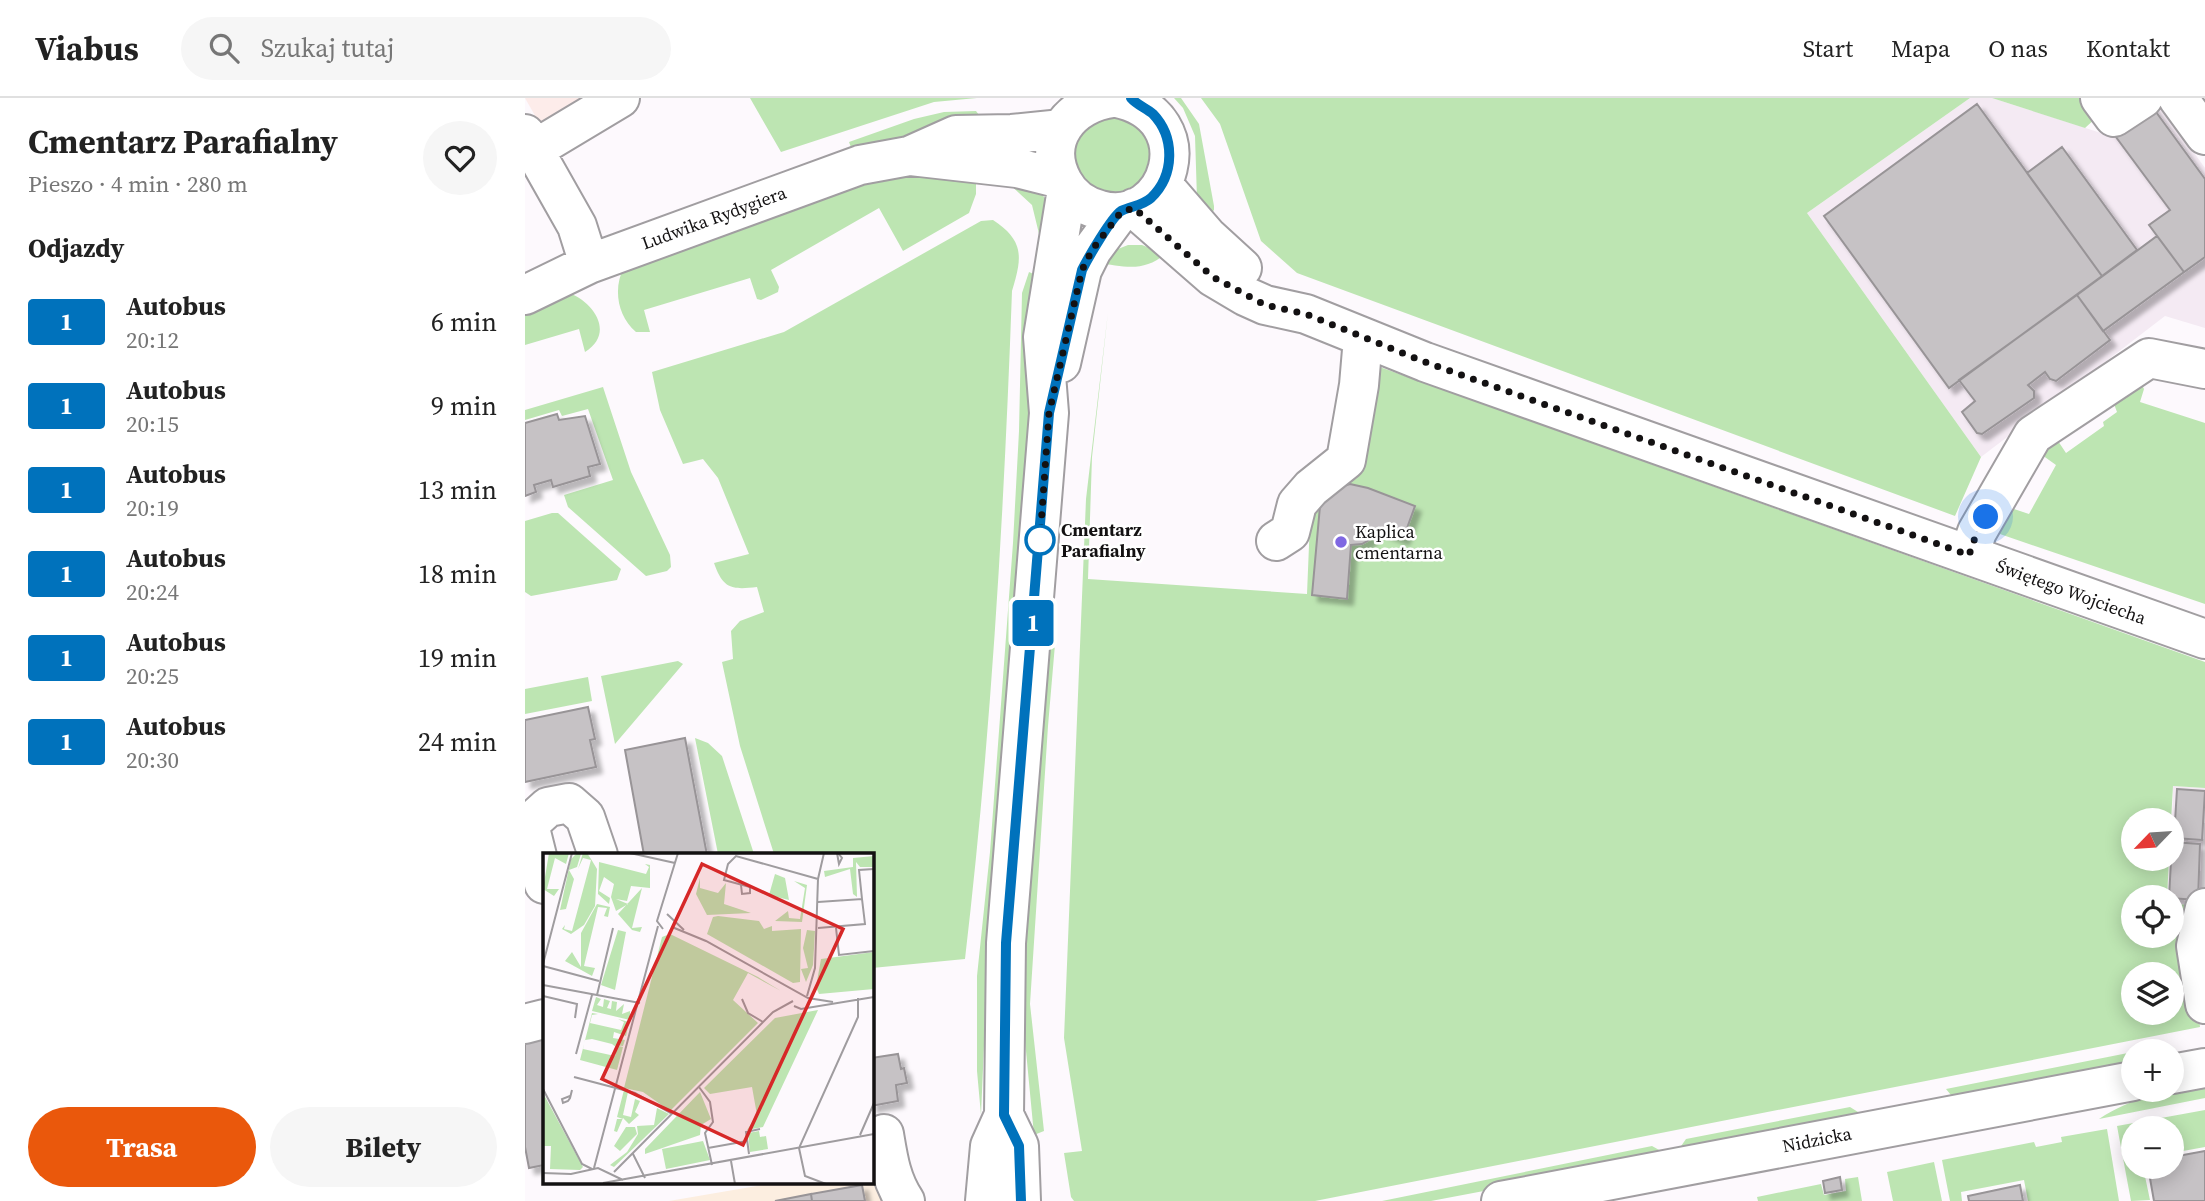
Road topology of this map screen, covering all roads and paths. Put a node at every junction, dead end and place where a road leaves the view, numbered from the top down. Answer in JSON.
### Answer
{"nodes":[{"id":1,"x":620,"y":98,"type":"edge"},
{"id":2,"x":2100,"y":98,"type":"edge"},
{"id":3,"x":2143,"y":98,"type":"edge"},
{"id":4,"x":2178,"y":98,"type":"edge"},
{"id":5,"x":1124,"y":99,"type":"edge"},
{"id":6,"x":1066,"y":115,"type":"edge"},
{"id":7,"x":2205,"y":135,"type":"edge"},
{"id":8,"x":530,"y":141,"type":"edge"},
{"id":9,"x":909,"y":156,"type":"junction"},
{"id":10,"x":1064,"y":184,"type":"junction"},
{"id":11,"x":1139,"y":201,"type":"junction"},
{"id":12,"x":589,"y":264,"type":"junction"},
{"id":13,"x":525,"y":295,"type":"edge"},
{"id":14,"x":1363,"y":338,"type":"junction"},
{"id":15,"x":2205,"y":369,"type":"edge"},
{"id":16,"x":1049,"y":413,"type":"junction"},
{"id":17,"x":1276,"y":541,"type":"dead end"},
{"id":18,"x":1969,"y":555,"type":"junction"},
{"id":19,"x":2205,"y":639,"type":"edge"},
{"id":20,"x":597,"y":853,"type":"edge"},
{"id":21,"x":543,"y":880,"type":"edge"},
{"id":22,"x":2205,"y":908,"type":"edge"},
{"id":23,"x":2205,"y":1004,"type":"edge"},
{"id":24,"x":543,"y":1019,"type":"edge"},
{"id":25,"x":525,"y":1024,"type":"edge"},
{"id":26,"x":2205,"y":1068,"type":"edge"},
{"id":27,"x":2184,"y":1072,"type":"edge"},
{"id":28,"x":2121,"y":1083,"type":"edge"},
{"id":29,"x":1004,"y":1115,"type":"junction"},
{"id":30,"x":884,"y":1134,"type":"dead end"},
{"id":31,"x":1609,"y":1190,"type":"edge"},
{"id":32,"x":905,"y":1201,"type":"edge"},
{"id":33,"x":985,"y":1201,"type":"edge"},
{"id":34,"x":1021,"y":1201,"type":"edge"},
{"id":35,"x":1501,"y":1201,"type":"edge"}],
"edges":[{"from":1,"to":8,"type":"street"},
{"from":2,"to":3,"type":"street"},
{"from":4,"to":7,"type":"street"},
{"from":5,"to":6,"type":"street"},
{"from":5,"to":11,"type":"street"},
{"from":6,"to":9,"type":"street"},
{"from":6,"to":10,"type":"street"},
{"from":8,"to":12,"type":"street"},
{"from":9,"to":10,"type":"street"},
{"from":9,"to":12,"type":"street","name":"Ludwika Rydygiera"},
{"from":10,"to":11,"type":"street"},
{"from":10,"to":16,"type":"street"},
{"from":11,"to":14,"type":"street","name":"Świętego Wojciecha"},
{"from":11,"to":16,"type":"street"},
{"from":12,"to":13,"type":"street","name":"Ludwika Rydygiera"},
{"from":14,"to":17,"type":"street"},
{"from":14,"to":18,"type":"street","name":"Świętego Wojciecha"},
{"from":15,"to":18,"type":"street"},
{"from":16,"to":29,"type":"street"},
{"from":18,"to":19,"type":"street","name":"Świętego Wojciecha"},
{"from":20,"to":21,"type":"street"},
{"from":22,"to":23,"type":"street"},
{"from":24,"to":25,"type":"street"},
{"from":26,"to":27,"type":"street"},
{"from":28,"to":31,"type":"street","name":"Nidzicka"},
{"from":29,"to":33,"type":"street"},
{"from":29,"to":34,"type":"street"},
{"from":30,"to":32,"type":"street"},
{"from":31,"to":35,"type":"street","name":"Nidzicka"}]}
